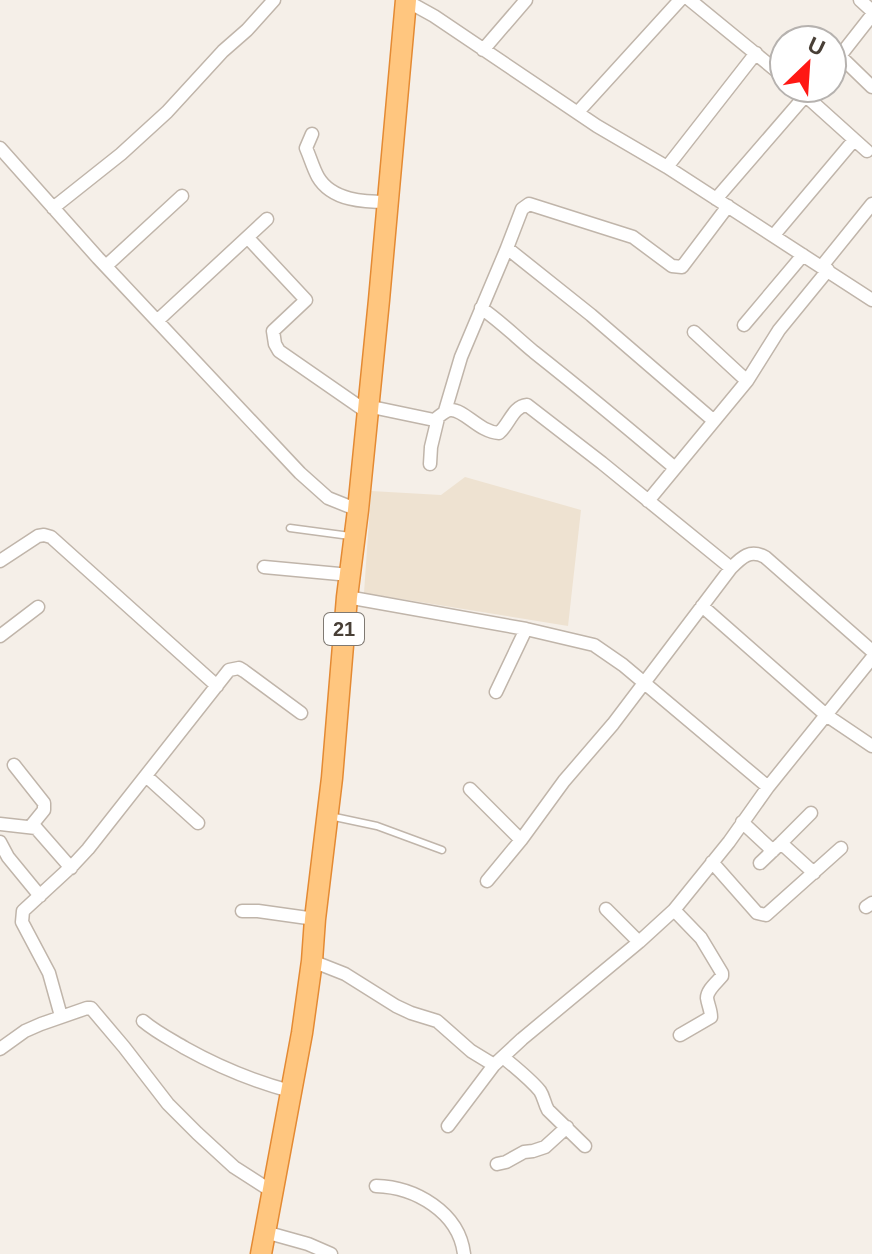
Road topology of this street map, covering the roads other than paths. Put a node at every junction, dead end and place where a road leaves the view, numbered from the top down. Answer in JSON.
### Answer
{"nodes":[{"id":1,"x":274,"y":0,"type":"edge"},
{"id":2,"x":406,"y":0,"type":"edge"},
{"id":3,"x":526,"y":0,"type":"edge"},
{"id":4,"x":680,"y":0,"type":"edge"},
{"id":5,"x":690,"y":0,"type":"edge"},
{"id":6,"x":860,"y":0,"type":"edge"},
{"id":7,"x":872,"y":13,"type":"edge"},
{"id":8,"x":848,"y":45,"type":"edge"},
{"id":9,"x":483,"y":50,"type":"junction"},
{"id":10,"x":756,"y":53,"type":"junction"},
{"id":11,"x":768,"y":63,"type":"edge"},
{"id":12,"x":848,"y":70,"type":"edge"},
{"id":13,"x":872,"y":87,"type":"edge"},
{"id":14,"x":795,"y":104,"type":"edge"},
{"id":15,"x":818,"y":104,"type":"edge"},
{"id":16,"x":578,"y":112,"type":"junction"},
{"id":17,"x":312,"y":134,"type":"dead end"},
{"id":18,"x":854,"y":140,"type":"junction"},
{"id":19,"x":0,"y":148,"type":"edge"},
{"id":20,"x":867,"y":151,"type":"dead end"},
{"id":21,"x":667,"y":167,"type":"junction"},
{"id":22,"x":182,"y":196,"type":"dead end"},
{"id":23,"x":388,"y":202,"type":"junction"},
{"id":24,"x":722,"y":203,"type":"junction"},
{"id":25,"x":872,"y":204,"type":"edge"},
{"id":26,"x":53,"y":208,"type":"junction"},
{"id":27,"x":267,"y":219,"type":"dead end"},
{"id":28,"x":774,"y":235,"type":"junction"},
{"id":29,"x":248,"y":238,"type":"junction"},
{"id":30,"x":507,"y":248,"type":"junction"},
{"id":31,"x":803,"y":255,"type":"junction"},
{"id":32,"x":106,"y":266,"type":"junction"},
{"id":33,"x":825,"y":268,"type":"junction"},
{"id":34,"x":872,"y":300,"type":"edge"},
{"id":35,"x":481,"y":308,"type":"junction"},
{"id":36,"x":157,"y":321,"type":"junction"},
{"id":37,"x":744,"y":325,"type":"dead end"},
{"id":38,"x":694,"y":332,"type":"dead end"},
{"id":39,"x":747,"y":381,"type":"junction"},
{"id":40,"x":367,"y":409,"type":"junction"},
{"id":41,"x":441,"y":415,"type":"junction"},
{"id":42,"x":714,"y":421,"type":"junction"},
{"id":43,"x":430,"y":464,"type":"dead end"},
{"id":44,"x":675,"y":468,"type":"junction"},
{"id":45,"x":648,"y":501,"type":"junction"},
{"id":46,"x":358,"y":510,"type":"junction"},
{"id":47,"x":290,"y":528,"type":"dead end"},
{"id":48,"x":354,"y":537,"type":"junction"},
{"id":49,"x":0,"y":561,"type":"edge"},
{"id":50,"x":264,"y":567,"type":"dead end"},
{"id":51,"x":731,"y":568,"type":"junction"},
{"id":52,"x":350,"y":575,"type":"junction"},
{"id":53,"x":347,"y":597,"type":"junction"},
{"id":54,"x":702,"y":606,"type":"junction"},
{"id":55,"x":38,"y":607,"type":"dead end"},
{"id":56,"x":526,"y":629,"type":"junction"},
{"id":57,"x":0,"y":636,"type":"edge"},
{"id":58,"x":872,"y":651,"type":"edge"},
{"id":59,"x":872,"y":658,"type":"edge"},
{"id":60,"x":644,"y":683,"type":"junction"},
{"id":61,"x":217,"y":686,"type":"junction"},
{"id":62,"x":496,"y":692,"type":"dead end"},
{"id":63,"x":301,"y":713,"type":"dead end"},
{"id":64,"x":826,"y":715,"type":"junction"},
{"id":65,"x":872,"y":746,"type":"edge"},
{"id":66,"x":14,"y":765,"type":"dead end"},
{"id":67,"x":146,"y":776,"type":"junction"},
{"id":68,"x":768,"y":787,"type":"junction"},
{"id":69,"x":470,"y":789,"type":"dead end"},
{"id":70,"x":811,"y":813,"type":"dead end"},
{"id":71,"x":327,"y":815,"type":"junction"},
{"id":72,"x":742,"y":822,"type":"junction"},
{"id":73,"x":198,"y":823,"type":"dead end"},
{"id":74,"x":0,"y":824,"type":"edge"},
{"id":75,"x":31,"y":826,"type":"junction"},
{"id":76,"x":521,"y":840,"type":"junction"},
{"id":77,"x":0,"y":842,"type":"edge"},
{"id":78,"x":777,"y":847,"type":"junction"},
{"id":79,"x":841,"y":848,"type":"dead end"},
{"id":80,"x":442,"y":850,"type":"dead end"},
{"id":81,"x":712,"y":862,"type":"junction"},
{"id":82,"x":760,"y":863,"type":"dead end"},
{"id":83,"x":71,"y":868,"type":"junction"},
{"id":84,"x":814,"y":873,"type":"junction"},
{"id":85,"x":487,"y":881,"type":"dead end"},
{"id":86,"x":40,"y":896,"type":"junction"},
{"id":87,"x":606,"y":909,"type":"dead end"},
{"id":88,"x":674,"y":910,"type":"junction"},
{"id":89,"x":242,"y":911,"type":"dead end"},
{"id":90,"x":315,"y":919,"type":"junction"},
{"id":91,"x":639,"y":942,"type":"junction"},
{"id":92,"x":312,"y":961,"type":"junction"},
{"id":93,"x":61,"y":1016,"type":"junction"},
{"id":94,"x":143,"y":1021,"type":"dead end"},
{"id":95,"x":680,"y":1035,"type":"dead end"},
{"id":96,"x":0,"y":1049,"type":"edge"},
{"id":97,"x":499,"y":1061,"type":"junction"},
{"id":98,"x":290,"y":1091,"type":"junction"},
{"id":99,"x":448,"y":1126,"type":"dead end"},
{"id":100,"x":567,"y":1127,"type":"junction"},
{"id":101,"x":585,"y":1146,"type":"dead end"},
{"id":102,"x":497,"y":1164,"type":"dead end"},
{"id":103,"x":376,"y":1186,"type":"dead end"},
{"id":104,"x":273,"y":1192,"type":"junction"},
{"id":105,"x":265,"y":1232,"type":"junction"},
{"id":106,"x":261,"y":1254,"type":"edge"},
{"id":107,"x":331,"y":1254,"type":"edge"},
{"id":108,"x":464,"y":1254,"type":"edge"}],
"edges":[{"from":1,"to":26,"type":"street"},
{"from":2,"to":9,"type":"street"},
{"from":2,"to":23,"type":"highway","number":"21"},
{"from":3,"to":9,"type":"street"},
{"from":4,"to":16,"type":"street"},
{"from":5,"to":10,"type":"street"},
{"from":6,"to":7,"type":"street"},
{"from":7,"to":8,"type":"street"},
{"from":9,"to":16,"type":"street"},
{"from":10,"to":11,"type":"street"},
{"from":10,"to":21,"type":"street"},
{"from":12,"to":13,"type":"street"},
{"from":14,"to":24,"type":"street"},
{"from":15,"to":18,"type":"street"},
{"from":16,"to":21,"type":"street"},
{"from":17,"to":23,"type":"street"},
{"from":18,"to":20,"type":"street"},
{"from":18,"to":28,"type":"street"},
{"from":19,"to":26,"type":"street"},
{"from":21,"to":24,"type":"street"},
{"from":22,"to":32,"type":"street"},
{"from":23,"to":40,"type":"highway","number":"21"},
{"from":24,"to":28,"type":"street"},
{"from":24,"to":30,"type":"street"},
{"from":25,"to":33,"type":"street"},
{"from":26,"to":32,"type":"street"},
{"from":27,"to":29,"type":"street"},
{"from":28,"to":31,"type":"street"},
{"from":29,"to":36,"type":"street"},
{"from":29,"to":40,"type":"street"},
{"from":30,"to":35,"type":"street"},
{"from":30,"to":42,"type":"street"},
{"from":31,"to":33,"type":"street"},
{"from":31,"to":37,"type":"street"},
{"from":32,"to":36,"type":"street"},
{"from":33,"to":34,"type":"street"},
{"from":33,"to":39,"type":"street"},
{"from":35,"to":41,"type":"street"},
{"from":35,"to":44,"type":"street"},
{"from":36,"to":46,"type":"street"},
{"from":38,"to":39,"type":"street"},
{"from":39,"to":42,"type":"street"},
{"from":40,"to":41,"type":"street"},
{"from":40,"to":46,"type":"highway","number":"21"},
{"from":41,"to":43,"type":"street"},
{"from":41,"to":45,"type":"street"},
{"from":42,"to":44,"type":"street"},
{"from":44,"to":45,"type":"street"},
{"from":45,"to":51,"type":"street"},
{"from":46,"to":48,"type":"highway","number":"21"},
{"from":47,"to":48,"type":"lane"},
{"from":48,"to":52,"type":"highway","number":"21"},
{"from":49,"to":61,"type":"street"},
{"from":50,"to":52,"type":"street"},
{"from":51,"to":54,"type":"street"},
{"from":51,"to":58,"type":"street"},
{"from":52,"to":53,"type":"highway","number":"21"},
{"from":53,"to":56,"type":"street"},
{"from":53,"to":71,"type":"highway","number":"21"},
{"from":54,"to":60,"type":"street"},
{"from":54,"to":64,"type":"street"},
{"from":55,"to":57,"type":"street"},
{"from":56,"to":60,"type":"street"},
{"from":56,"to":62,"type":"street"},
{"from":59,"to":64,"type":"street"},
{"from":60,"to":68,"type":"street"},
{"from":60,"to":76,"type":"street"},
{"from":61,"to":63,"type":"street"},
{"from":61,"to":67,"type":"street"},
{"from":64,"to":65,"type":"street"},
{"from":64,"to":68,"type":"street"},
{"from":66,"to":75,"type":"street"},
{"from":67,"to":73,"type":"street"},
{"from":67,"to":83,"type":"street"},
{"from":68,"to":72,"type":"street"},
{"from":69,"to":76,"type":"street"},
{"from":70,"to":78,"type":"street"},
{"from":71,"to":80,"type":"lane"},
{"from":71,"to":90,"type":"highway","number":"21"},
{"from":72,"to":78,"type":"street"},
{"from":72,"to":81,"type":"street"},
{"from":74,"to":75,"type":"street"},
{"from":75,"to":83,"type":"street"},
{"from":76,"to":85,"type":"street"},
{"from":77,"to":86,"type":"street"},
{"from":78,"to":82,"type":"street"},
{"from":78,"to":84,"type":"street"},
{"from":79,"to":84,"type":"street"},
{"from":81,"to":84,"type":"street"},
{"from":81,"to":88,"type":"street"},
{"from":83,"to":86,"type":"street"},
{"from":86,"to":93,"type":"street"},
{"from":87,"to":91,"type":"street"},
{"from":88,"to":91,"type":"street"},
{"from":88,"to":95,"type":"street"},
{"from":89,"to":90,"type":"street"},
{"from":90,"to":92,"type":"highway","number":"21"},
{"from":91,"to":97,"type":"street"},
{"from":92,"to":97,"type":"street"},
{"from":92,"to":98,"type":"highway","number":"21"},
{"from":93,"to":96,"type":"street"},
{"from":93,"to":104,"type":"street"},
{"from":94,"to":98,"type":"street"},
{"from":97,"to":99,"type":"street"},
{"from":97,"to":100,"type":"street"},
{"from":98,"to":104,"type":"highway","number":"21"},
{"from":100,"to":101,"type":"street"},
{"from":100,"to":102,"type":"street"},
{"from":103,"to":108,"type":"street"},
{"from":104,"to":105,"type":"highway","number":"21"},
{"from":105,"to":106,"type":"highway","number":"21"},
{"from":105,"to":107,"type":"street"}]}
